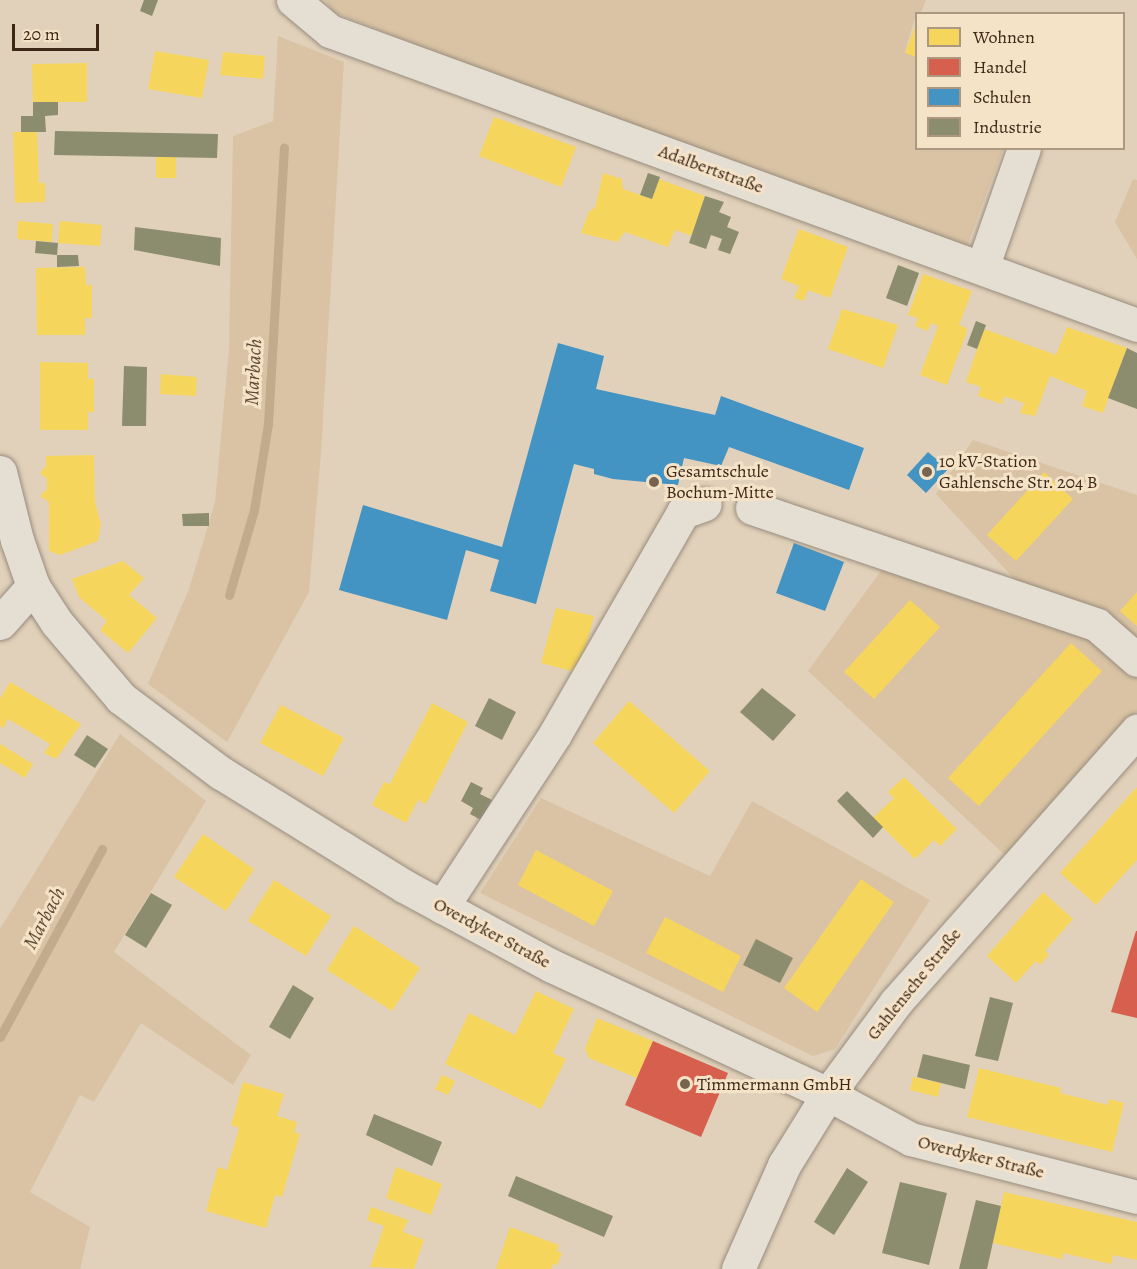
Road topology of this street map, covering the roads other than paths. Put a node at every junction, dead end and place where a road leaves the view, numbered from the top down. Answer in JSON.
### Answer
{"nodes":[{"id":1,"x":293,"y":0,"type":"edge"},
{"id":2,"x":1023,"y":150,"type":"edge"},
{"id":3,"x":982,"y":268,"type":"junction"},
{"id":4,"x":1137,"y":325,"type":"edge"},
{"id":5,"x":0,"y":472,"type":"edge"},
{"id":6,"x":705,"y":504,"type":"dead end"},
{"id":7,"x":752,"y":508,"type":"dead end"},
{"id":8,"x":33,"y":586,"type":"junction"},
{"id":9,"x":0,"y":623,"type":"edge"},
{"id":10,"x":1137,"y":660,"type":"edge"},
{"id":11,"x":1137,"y":731,"type":"edge"},
{"id":12,"x":442,"y":907,"type":"junction"},
{"id":13,"x":828,"y":1094,"type":"junction"},
{"id":14,"x":1137,"y":1197,"type":"edge"},
{"id":15,"x":738,"y":1269,"type":"edge"}],
"edges":[{"from":1,"to":3,"type":"street","name":"Adalbertstraße"},
{"from":2,"to":3,"type":"street"},
{"from":3,"to":4,"type":"street","name":"Adalbertstraße"},
{"from":5,"to":8,"type":"street","name":"Overdyker Straße"},
{"from":6,"to":12,"type":"street"},
{"from":7,"to":10,"type":"street"},
{"from":8,"to":9,"type":"street"},
{"from":8,"to":12,"type":"street","name":"Overdyker Straße"},
{"from":11,"to":13,"type":"street","name":"Gahlensche Straße"},
{"from":12,"to":13,"type":"street","name":"Overdyker Straße"},
{"from":13,"to":14,"type":"street","name":"Overdyker Straße"},
{"from":13,"to":15,"type":"street","name":"Gahlensche Straße"}]}
